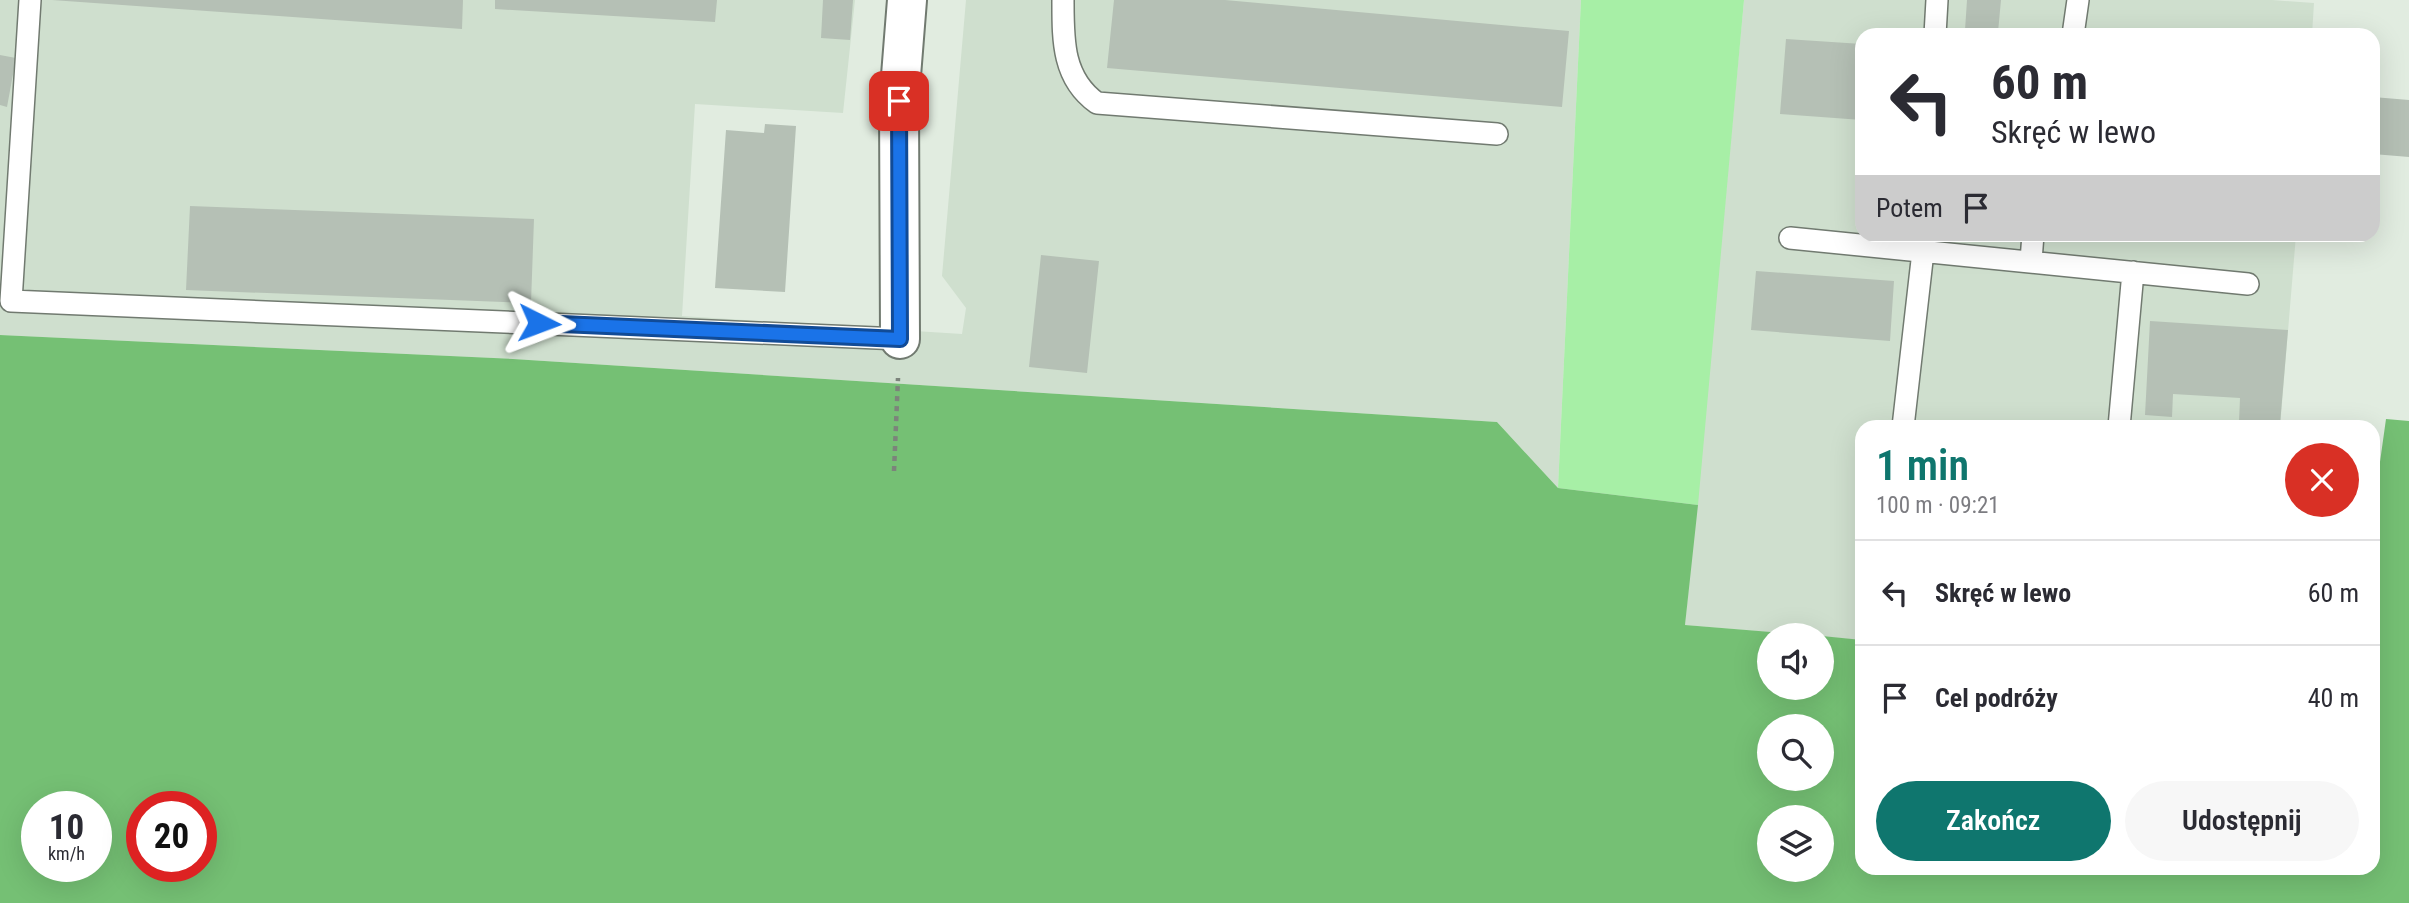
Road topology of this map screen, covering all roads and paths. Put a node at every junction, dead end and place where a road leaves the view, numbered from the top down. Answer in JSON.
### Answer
{"nodes":[{"id":1,"x":30,"y":0,"type":"edge"},
{"id":2,"x":907,"y":0,"type":"edge"},
{"id":3,"x":1063,"y":0,"type":"edge"},
{"id":4,"x":1937,"y":0,"type":"edge"},
{"id":5,"x":2078,"y":0,"type":"edge"},
{"id":6,"x":1935,"y":28,"type":"edge"},
{"id":7,"x":2074,"y":28,"type":"edge"},
{"id":8,"x":1497,"y":134,"type":"dead end"},
{"id":9,"x":1790,"y":238,"type":"dead end"},
{"id":10,"x":1855,"y":240,"type":"edge"},
{"id":11,"x":1898,"y":242,"type":"edge"},
{"id":12,"x":2032,"y":242,"type":"edge"},
{"id":13,"x":1925,"y":243,"type":"edge"},
{"id":14,"x":2031,"y":261,"type":"junction"},
{"id":15,"x":2133,"y":271,"type":"junction"},
{"id":16,"x":2248,"y":284,"type":"dead end"},
{"id":17,"x":6,"y":299,"type":"edge"},
{"id":18,"x":900,"y":339,"type":"junction"},
{"id":19,"x":1904,"y":420,"type":"edge"},
{"id":20,"x":2120,"y":420,"type":"edge"},
{"id":21,"x":894,"y":471,"type":"dead end"}],
"edges":[{"from":1,"to":17,"type":"lane"},
{"from":2,"to":18,"type":"street"},
{"from":3,"to":8,"type":"lane"},
{"from":4,"to":6,"type":"lane"},
{"from":5,"to":7,"type":"lane"},
{"from":9,"to":10,"type":"lane"},
{"from":11,"to":13,"type":"lane"},
{"from":12,"to":14,"type":"lane"},
{"from":13,"to":14,"type":"lane"},
{"from":13,"to":19,"type":"lane"},
{"from":14,"to":15,"type":"lane"},
{"from":15,"to":16,"type":"lane"},
{"from":15,"to":20,"type":"lane"},
{"from":17,"to":18,"type":"lane"},
{"from":18,"to":21,"type":"path"}]}
